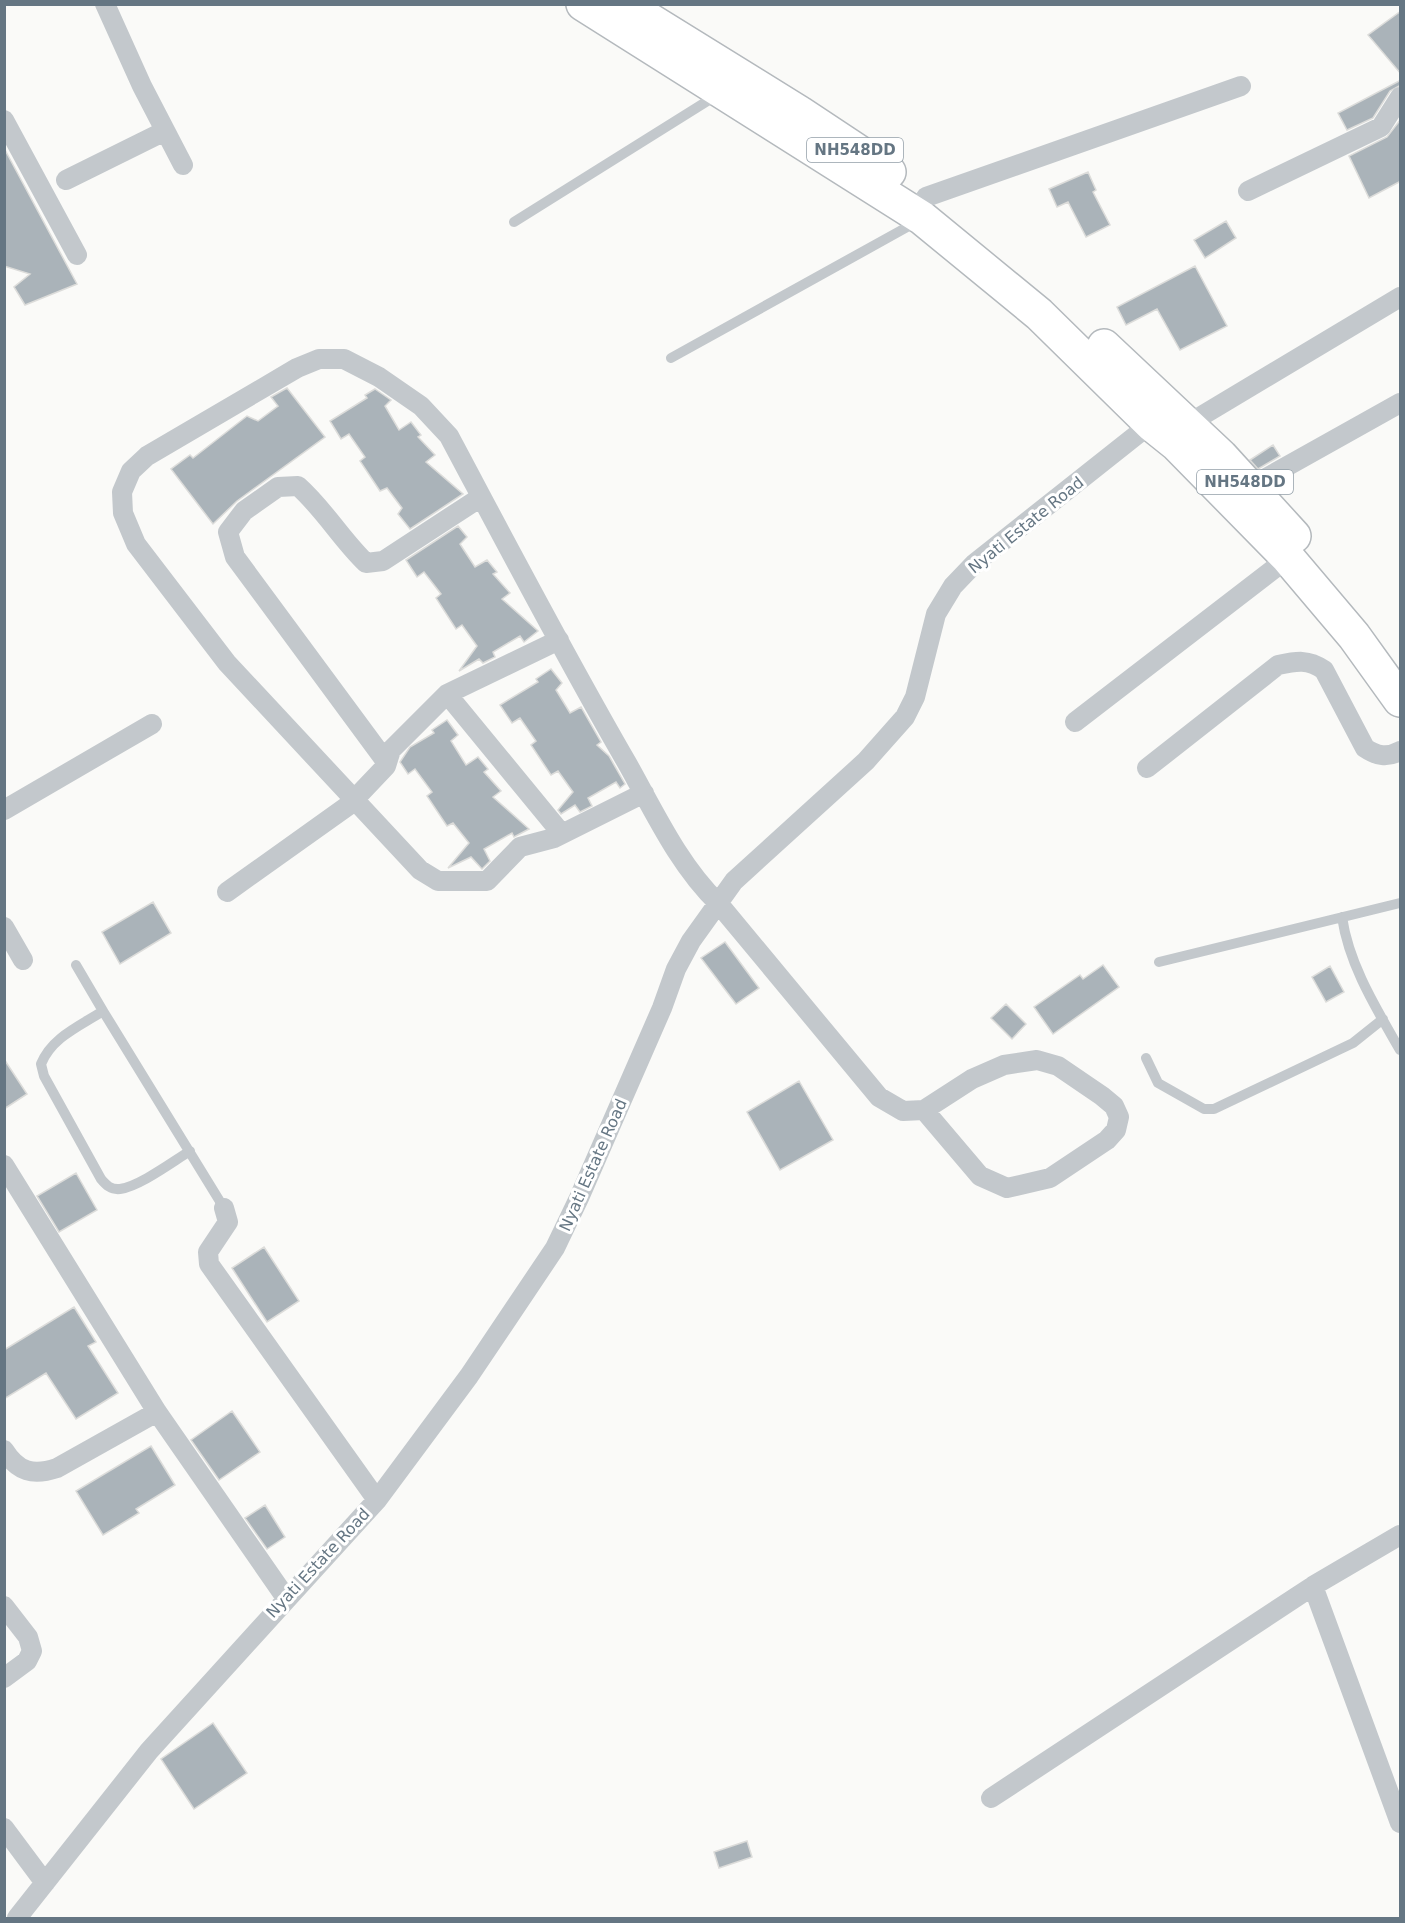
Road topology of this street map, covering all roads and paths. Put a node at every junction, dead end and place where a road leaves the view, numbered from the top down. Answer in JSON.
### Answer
{"nodes":[{"id":1,"x":105,"y":4,"type":"edge"},
{"id":2,"x":583,"y":4,"type":"edge"},
{"id":3,"x":624,"y":4,"type":"edge"},
{"id":4,"x":1240,"y":86,"type":"dead end"},
{"id":5,"x":720,"y":93,"type":"junction"},
{"id":6,"x":1401,"y":97,"type":"edge"},
{"id":7,"x":4,"y":120,"type":"edge"},
{"id":8,"x":165,"y":131,"type":"junction"},
{"id":9,"x":183,"y":165,"type":"dead end"},
{"id":10,"x":66,"y":180,"type":"dead end"},
{"id":11,"x":1248,"y":191,"type":"dead end"},
{"id":12,"x":924,"y":208,"type":"junction"},
{"id":13,"x":514,"y":222,"type":"dead end"},
{"id":14,"x":77,"y":255,"type":"dead end"},
{"id":15,"x":1401,"y":297,"type":"edge"},
{"id":16,"x":671,"y":358,"type":"dead end"},
{"id":17,"x":1401,"y":403,"type":"edge"},
{"id":18,"x":1170,"y":418,"type":"junction"},
{"id":19,"x":1250,"y":487,"type":"junction"},
{"id":20,"x":481,"y":497,"type":"junction"},
{"id":21,"x":1288,"y":558,"type":"junction"},
{"id":22,"x":559,"y":640,"type":"junction"},
{"id":23,"x":1401,"y":666,"type":"edge"},
{"id":24,"x":447,"y":694,"type":"junction"},
{"id":25,"x":1401,"y":700,"type":"edge"},
{"id":26,"x":1075,"y":722,"type":"dead end"},
{"id":27,"x":152,"y":724,"type":"dead end"},
{"id":28,"x":1401,"y":751,"type":"edge"},
{"id":29,"x":387,"y":763,"type":"junction"},
{"id":30,"x":1147,"y":768,"type":"dead end"},
{"id":31,"x":644,"y":793,"type":"junction"},
{"id":32,"x":354,"y":800,"type":"junction"},
{"id":33,"x":4,"y":810,"type":"edge"},
{"id":34,"x":562,"y":834,"type":"junction"},
{"id":35,"x":227,"y":892,"type":"dead end"},
{"id":36,"x":718,"y":903,"type":"junction"},
{"id":37,"x":1401,"y":903,"type":"edge"},
{"id":38,"x":1342,"y":917,"type":"junction"},
{"id":39,"x":4,"y":927,"type":"edge"},
{"id":40,"x":23,"y":960,"type":"dead end"},
{"id":41,"x":1159,"y":962,"type":"dead end"},
{"id":42,"x":76,"y":965,"type":"dead end"},
{"id":43,"x":103,"y":1011,"type":"junction"},
{"id":44,"x":1383,"y":1019,"type":"junction"},
{"id":45,"x":1401,"y":1050,"type":"edge"},
{"id":46,"x":1146,"y":1058,"type":"dead end"},
{"id":47,"x":924,"y":1110,"type":"junction"},
{"id":48,"x":190,"y":1151,"type":"junction"},
{"id":49,"x":4,"y":1165,"type":"edge"},
{"id":50,"x":224,"y":1208,"type":"joint"},
{"id":51,"x":157,"y":1412,"type":"junction"},
{"id":52,"x":4,"y":1450,"type":"edge"},
{"id":53,"x":376,"y":1500,"type":"junction"},
{"id":54,"x":1401,"y":1535,"type":"edge"},
{"id":55,"x":1313,"y":1586,"type":"junction"},
{"id":56,"x":286,"y":1598,"type":"junction"},
{"id":57,"x":4,"y":1606,"type":"edge"},
{"id":58,"x":4,"y":1678,"type":"edge"},
{"id":59,"x":991,"y":1798,"type":"dead end"},
{"id":60,"x":1401,"y":1823,"type":"edge"},
{"id":61,"x":4,"y":1828,"type":"edge"},
{"id":62,"x":45,"y":1883,"type":"junction"},
{"id":63,"x":17,"y":1918,"type":"edge"}],
"edges":[{"from":1,"to":8,"type":"street"},
{"from":2,"to":5,"type":"highway","number":"NH548DD"},
{"from":3,"to":12,"type":"highway","number":"NH548DD"},
{"from":4,"to":12,"type":"street"},
{"from":5,"to":12,"type":"highway","number":"NH548DD"},
{"from":5,"to":13,"type":"lane"},
{"from":6,"to":11,"type":"street"},
{"from":7,"to":14,"type":"street"},
{"from":8,"to":9,"type":"street"},
{"from":8,"to":10,"type":"street"},
{"from":12,"to":16,"type":"lane"},
{"from":12,"to":18,"type":"highway","number":"NH548DD"},
{"from":15,"to":18,"type":"street","name":"Nyati Estate Road"},
{"from":17,"to":19,"type":"street"},
{"from":18,"to":19,"type":"highway","number":"NH548DD"},
{"from":18,"to":21,"type":"highway","number":"NH548DD"},
{"from":18,"to":36,"type":"street","name":"Nyati Estate Road"},
{"from":19,"to":23,"type":"highway","number":"NH548DD"},
{"from":20,"to":22,"type":"street"},
{"from":20,"to":29,"type":"street"},
{"from":20,"to":32,"type":"street"},
{"from":21,"to":25,"type":"highway","number":"NH548DD"},
{"from":21,"to":26,"type":"street"},
{"from":22,"to":24,"type":"street"},
{"from":22,"to":31,"type":"street"},
{"from":24,"to":29,"type":"street"},
{"from":24,"to":34,"type":"street"},
{"from":27,"to":33,"type":"street"},
{"from":28,"to":30,"type":"street"},
{"from":29,"to":32,"type":"street"},
{"from":31,"to":34,"type":"street"},
{"from":31,"to":36,"type":"street"},
{"from":32,"to":34,"type":"street"},
{"from":32,"to":35,"type":"street"},
{"from":36,"to":47,"type":"street"},
{"from":36,"to":53,"type":"street","name":"Nyati Estate Road"},
{"from":37,"to":38,"type":"lane"},
{"from":38,"to":41,"type":"lane"},
{"from":38,"to":44,"type":"lane"},
{"from":39,"to":40,"type":"street"},
{"from":42,"to":43,"type":"lane"},
{"from":43,"to":48,"type":"lane"},
{"from":43,"to":48,"type":"lane"},
{"from":44,"to":45,"type":"lane"},
{"from":44,"to":46,"type":"lane"},
{"from":47,"to":47,"type":"street"},
{"from":48,"to":50,"type":"lane"},
{"from":49,"to":51,"type":"street"},
{"from":50,"to":53,"type":"street"},
{"from":51,"to":52,"type":"street"},
{"from":51,"to":56,"type":"street"},
{"from":53,"to":56,"type":"street","name":"Nyati Estate Road"},
{"from":54,"to":55,"type":"street"},
{"from":55,"to":59,"type":"street"},
{"from":55,"to":60,"type":"street"},
{"from":56,"to":62,"type":"street","name":"Nyati Estate Road"},
{"from":57,"to":58,"type":"street"},
{"from":61,"to":62,"type":"street"},
{"from":62,"to":63,"type":"street","name":"Nyati Estate Road"}]}
